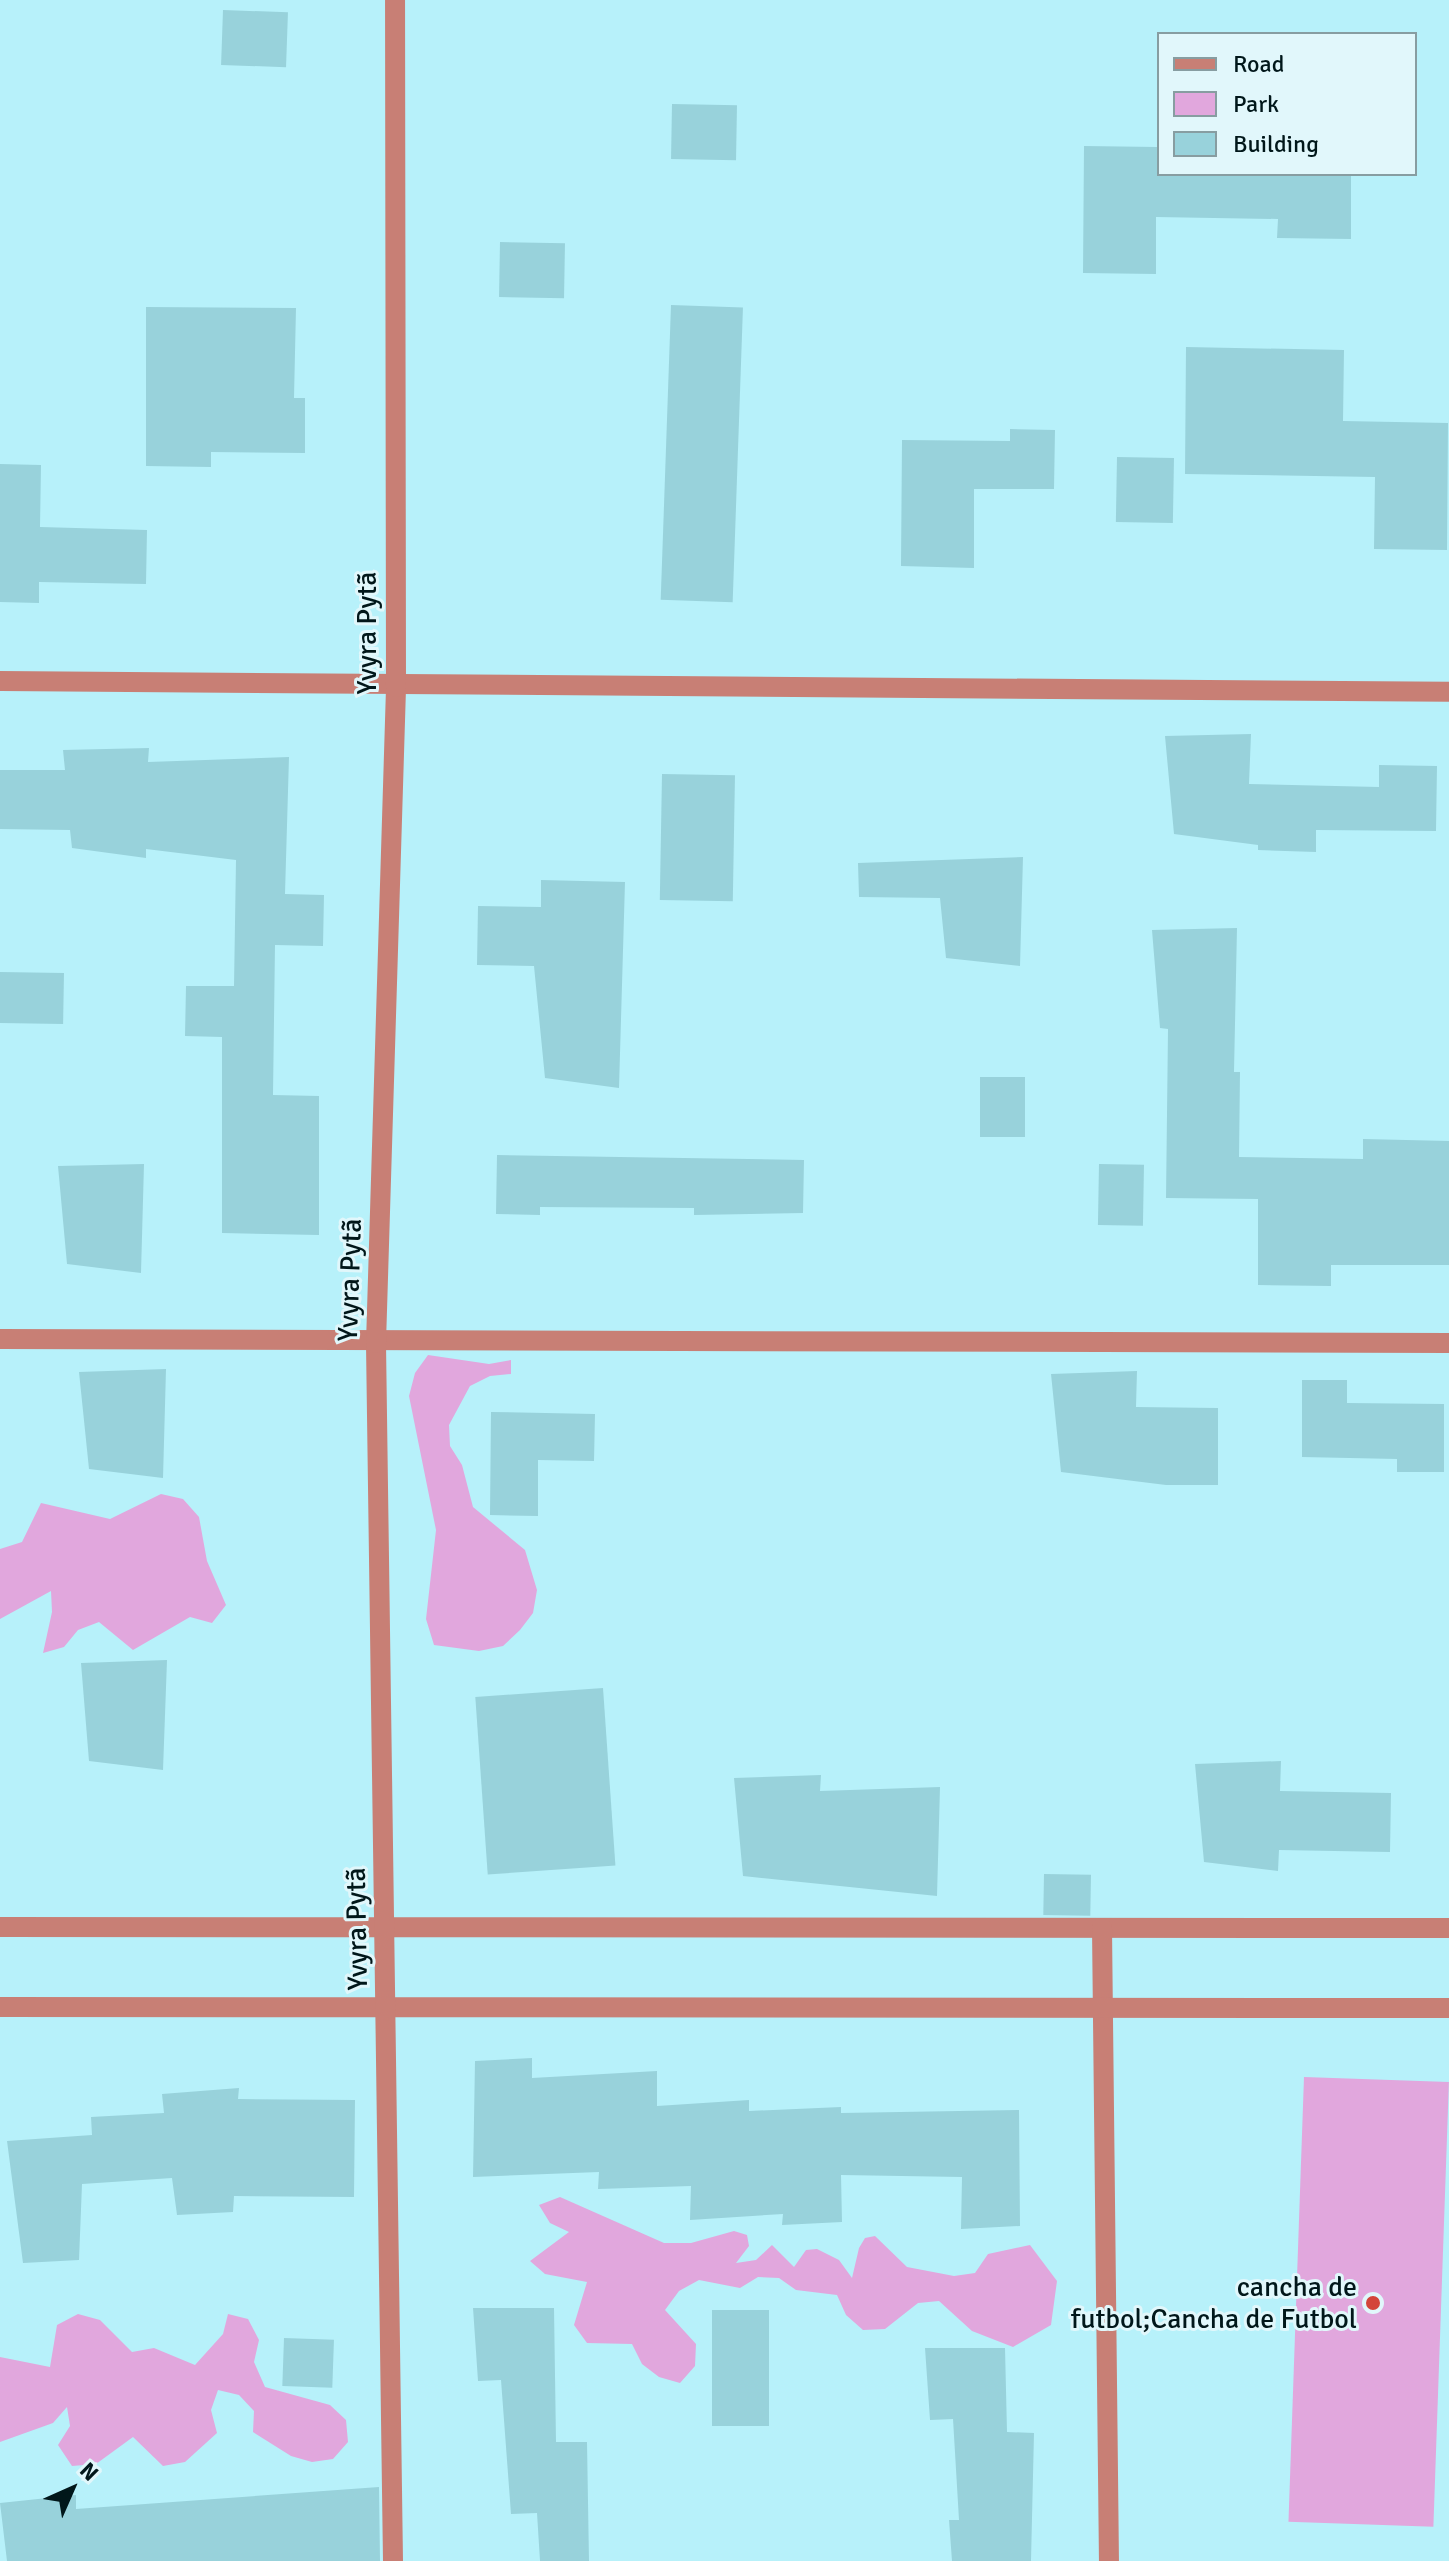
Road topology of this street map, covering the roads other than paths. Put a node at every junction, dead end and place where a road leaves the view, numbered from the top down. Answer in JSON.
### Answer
{"nodes":[{"id":1,"x":395,"y":0,"type":"edge"},
{"id":2,"x":0,"y":681,"type":"edge"},
{"id":3,"x":396,"y":687,"type":"junction"},
{"id":4,"x":1449,"y":692,"type":"edge"},
{"id":5,"x":0,"y":1339,"type":"edge"},
{"id":6,"x":376,"y":1343,"type":"junction"},
{"id":7,"x":1449,"y":1343,"type":"edge"},
{"id":8,"x":0,"y":1927,"type":"edge"},
{"id":9,"x":386,"y":1928,"type":"junction"},
{"id":10,"x":1102,"y":1928,"type":"junction"},
{"id":11,"x":1449,"y":1928,"type":"edge"},
{"id":12,"x":0,"y":2007,"type":"edge"},
{"id":13,"x":1449,"y":2008,"type":"edge"},
{"id":14,"x":386,"y":2010,"type":"junction"},
{"id":15,"x":1102,"y":2010,"type":"junction"},
{"id":16,"x":393,"y":2561,"type":"edge"},
{"id":17,"x":1109,"y":2561,"type":"edge"}],
"edges":[{"from":1,"to":3,"type":"street","name":"Yvyra Pytã"},
{"from":2,"to":3,"type":"street"},
{"from":3,"to":4,"type":"street"},
{"from":3,"to":6,"type":"street","name":"Yvyra Pytã"},
{"from":5,"to":6,"type":"street"},
{"from":6,"to":7,"type":"street"},
{"from":6,"to":9,"type":"street","name":"Yvyra Pytã"},
{"from":8,"to":9,"type":"street"},
{"from":9,"to":10,"type":"street"},
{"from":9,"to":14,"type":"street","name":"Yvyra Pytã"},
{"from":10,"to":11,"type":"street"},
{"from":10,"to":15,"type":"street"},
{"from":12,"to":14,"type":"street"},
{"from":13,"to":15,"type":"street"},
{"from":14,"to":15,"type":"street"},
{"from":14,"to":16,"type":"street","name":"Yvyra Pytã"},
{"from":15,"to":17,"type":"street"}]}
